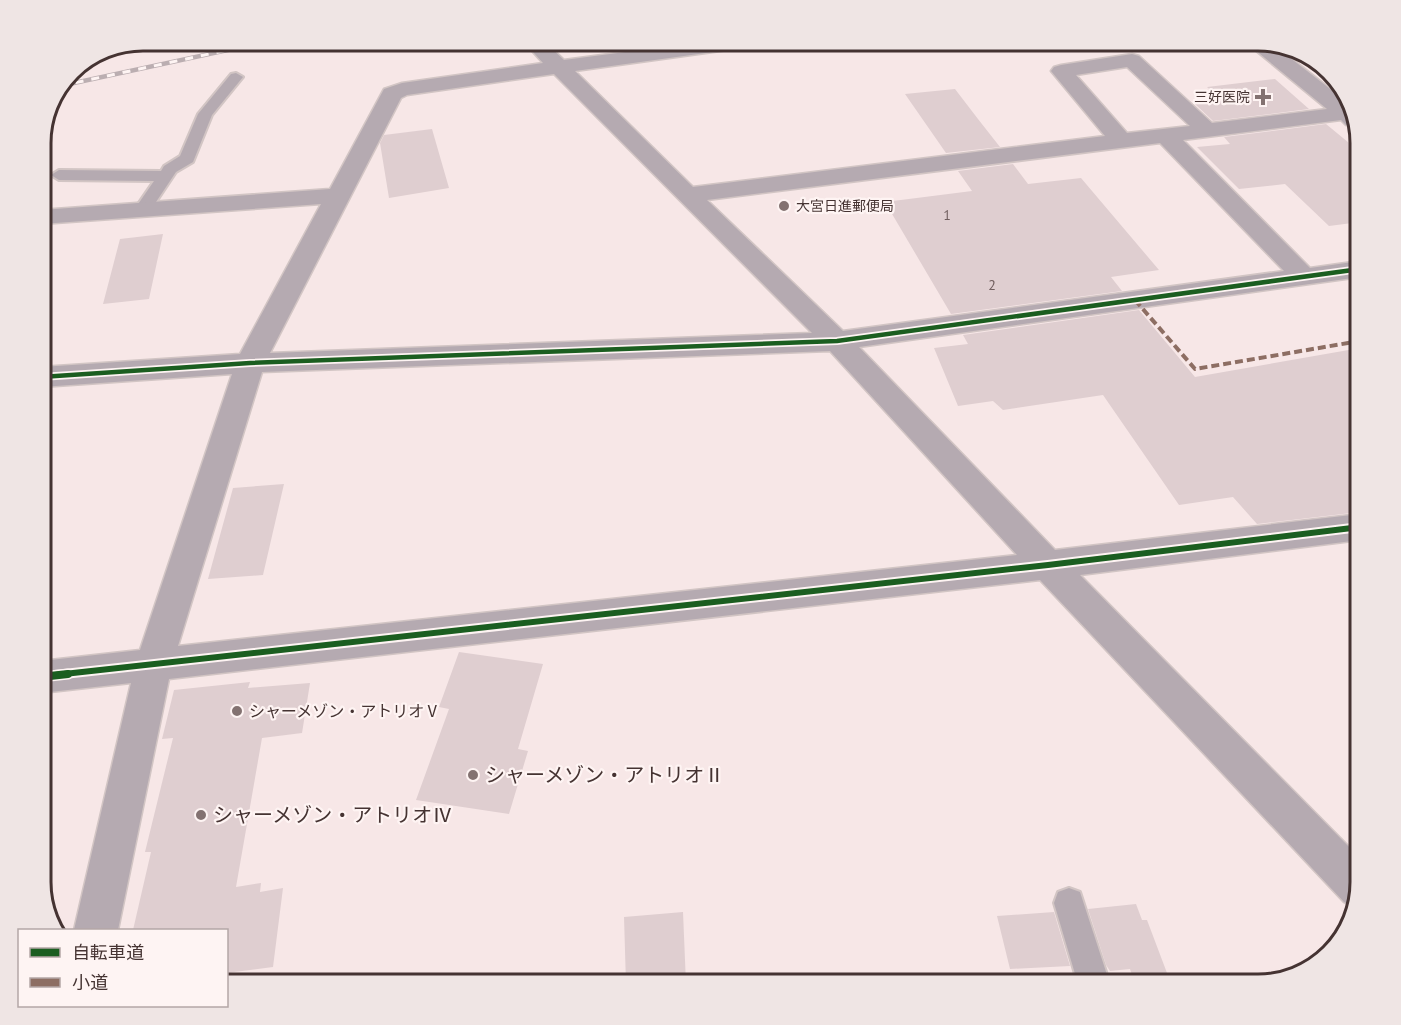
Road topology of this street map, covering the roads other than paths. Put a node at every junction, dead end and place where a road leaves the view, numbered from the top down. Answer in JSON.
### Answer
{"nodes":[{"id":1,"x":544,"y":51,"type":"edge"},
{"id":2,"x":672,"y":51,"type":"edge"},
{"id":3,"x":1272,"y":52,"type":"edge"},
{"id":4,"x":560,"y":67,"type":"junction"},
{"id":5,"x":236,"y":77,"type":"dead end"},
{"id":6,"x":1343,"y":108,"type":"edge"},
{"id":7,"x":1345,"y":116,"type":"edge"},
{"id":8,"x":1207,"y":130,"type":"junction"},
{"id":9,"x":1164,"y":135,"type":"junction"},
{"id":10,"x":1121,"y":141,"type":"junction"},
{"id":11,"x":59,"y":176,"type":"dead end"},
{"id":12,"x":165,"y":176,"type":"junction"},
{"id":13,"x":689,"y":195,"type":"junction"},
{"id":14,"x":338,"y":196,"type":"junction"},
{"id":15,"x":142,"y":210,"type":"junction"},
{"id":16,"x":51,"y":217,"type":"edge"},
{"id":17,"x":1350,"y":270,"type":"edge"},
{"id":18,"x":1304,"y":277,"type":"junction"},
{"id":19,"x":837,"y":341,"type":"junction"},
{"id":20,"x":250,"y":363,"type":"junction"},
{"id":21,"x":51,"y":376,"type":"edge"},
{"id":22,"x":1350,"y":528,"type":"edge"},
{"id":23,"x":1048,"y":565,"type":"junction"},
{"id":24,"x":154,"y":663,"type":"junction"},
{"id":25,"x":51,"y":676,"type":"edge"},
{"id":26,"x":1350,"y":878,"type":"edge"},
{"id":27,"x":1069,"y":903,"type":"dead end"},
{"id":28,"x":96,"y":929,"type":"edge"},
{"id":29,"x":1091,"y":974,"type":"edge"}],
"edges":[{"from":1,"to":4,"type":"street"},
{"from":2,"to":4,"type":"street"},
{"from":3,"to":6,"type":"street"},
{"from":4,"to":13,"type":"street"},
{"from":4,"to":14,"type":"street"},
{"from":5,"to":12,"type":"lane"},
{"from":7,"to":8,"type":"street"},
{"from":8,"to":9,"type":"street"},
{"from":8,"to":10,"type":"street"},
{"from":9,"to":10,"type":"street"},
{"from":9,"to":18,"type":"street"},
{"from":10,"to":13,"type":"street"},
{"from":11,"to":12,"type":"lane"},
{"from":12,"to":15,"type":"lane"},
{"from":13,"to":19,"type":"street"},
{"from":14,"to":15,"type":"street"},
{"from":14,"to":20,"type":"street"},
{"from":15,"to":16,"type":"street"},
{"from":17,"to":18,"type":"street"},
{"from":18,"to":19,"type":"street"},
{"from":19,"to":20,"type":"street"},
{"from":19,"to":23,"type":"street"},
{"from":20,"to":21,"type":"street"},
{"from":20,"to":24,"type":"street"},
{"from":22,"to":23,"type":"street"},
{"from":23,"to":24,"type":"street"},
{"from":23,"to":26,"type":"street"},
{"from":24,"to":25,"type":"street"},
{"from":24,"to":28,"type":"street"},
{"from":27,"to":29,"type":"lane"}]}
